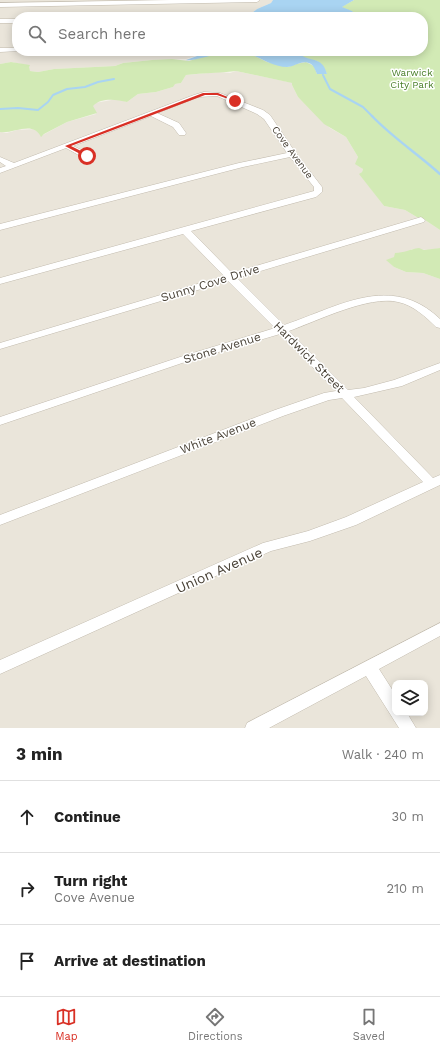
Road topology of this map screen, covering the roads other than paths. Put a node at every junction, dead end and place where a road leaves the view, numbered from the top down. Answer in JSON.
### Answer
{"nodes":[{"id":1,"x":257,"y":0,"type":"edge"},
{"id":2,"x":210,"y":1,"type":"edge"},
{"id":3,"x":0,"y":5,"type":"edge"},
{"id":4,"x":211,"y":12,"type":"edge"},
{"id":5,"x":0,"y":21,"type":"edge"},
{"id":6,"x":12,"y":21,"type":"edge"},
{"id":7,"x":0,"y":50,"type":"edge"},
{"id":8,"x":12,"y":50,"type":"edge"},
{"id":9,"x":153,"y":114,"type":"junction"},
{"id":10,"x":182,"y":133,"type":"dead end"},
{"id":11,"x":67,"y":146,"type":"junction"},
{"id":12,"x":292,"y":154,"type":"junction"},
{"id":13,"x":87,"y":156,"type":"dead end"},
{"id":14,"x":0,"y":159,"type":"edge"},
{"id":15,"x":14,"y":166,"type":"junction"},
{"id":16,"x":0,"y":171,"type":"edge"},
{"id":17,"x":421,"y":220,"type":"dead end"},
{"id":18,"x":0,"y":227,"type":"edge"},
{"id":19,"x":185,"y":231,"type":"junction"},
{"id":20,"x":229,"y":277,"type":"junction"},
{"id":21,"x":0,"y":281,"type":"edge"},
{"id":22,"x":440,"y":325,"type":"edge"},
{"id":23,"x":282,"y":330,"type":"junction"},
{"id":24,"x":0,"y":346,"type":"edge"},
{"id":25,"x":440,"y":366,"type":"edge"},
{"id":26,"x":346,"y":394,"type":"junction"},
{"id":27,"x":0,"y":421,"type":"edge"},
{"id":28,"x":436,"y":481,"type":"edge"},
{"id":29,"x":0,"y":520,"type":"edge"},
{"id":30,"x":440,"y":630,"type":"edge"},
{"id":31,"x":0,"y":667,"type":"edge"},
{"id":32,"x":369,"y":667,"type":"junction"},
{"id":33,"x":392,"y":703,"type":"edge"},
{"id":34,"x":400,"y":716,"type":"edge"},
{"id":35,"x":253,"y":728,"type":"edge"},
{"id":36,"x":408,"y":728,"type":"edge"}],
"edges":[{"from":1,"to":2,"type":"street"},
{"from":2,"to":3,"type":"street"},
{"from":2,"to":4,"type":"street"},
{"from":5,"to":6,"type":"street"},
{"from":7,"to":8,"type":"street"},
{"from":9,"to":10,"type":"street"},
{"from":9,"to":11,"type":"street","name":"Cove Avenue"},
{"from":9,"to":12,"type":"street","name":"Cove Avenue"},
{"from":11,"to":13,"type":"street"},
{"from":11,"to":15,"type":"street","name":"Cove Avenue"},
{"from":12,"to":18,"type":"street"},
{"from":12,"to":19,"type":"street","name":"Cove Avenue"},
{"from":14,"to":15,"type":"street"},
{"from":15,"to":16,"type":"street","name":"Cove Avenue"},
{"from":17,"to":20,"type":"street","name":"Sunny Cove Drive"},
{"from":19,"to":20,"type":"street","name":"Hardwick Street"},
{"from":19,"to":21,"type":"street","name":"Cove Avenue"},
{"from":20,"to":23,"type":"street","name":"Hardwick Street"},
{"from":20,"to":24,"type":"street","name":"Sunny Cove Drive"},
{"from":22,"to":23,"type":"street","name":"Stone Avenue"},
{"from":23,"to":26,"type":"street","name":"Hardwick Street"},
{"from":23,"to":27,"type":"street","name":"Stone Avenue"},
{"from":25,"to":26,"type":"street","name":"White Avenue"},
{"from":26,"to":28,"type":"street","name":"Hardwick Street"},
{"from":26,"to":29,"type":"street","name":"White Avenue"},
{"from":28,"to":31,"type":"street","name":"Union Avenue"},
{"from":30,"to":32,"type":"street"},
{"from":32,"to":33,"type":"street"},
{"from":32,"to":35,"type":"street"},
{"from":34,"to":36,"type":"street"}]}
